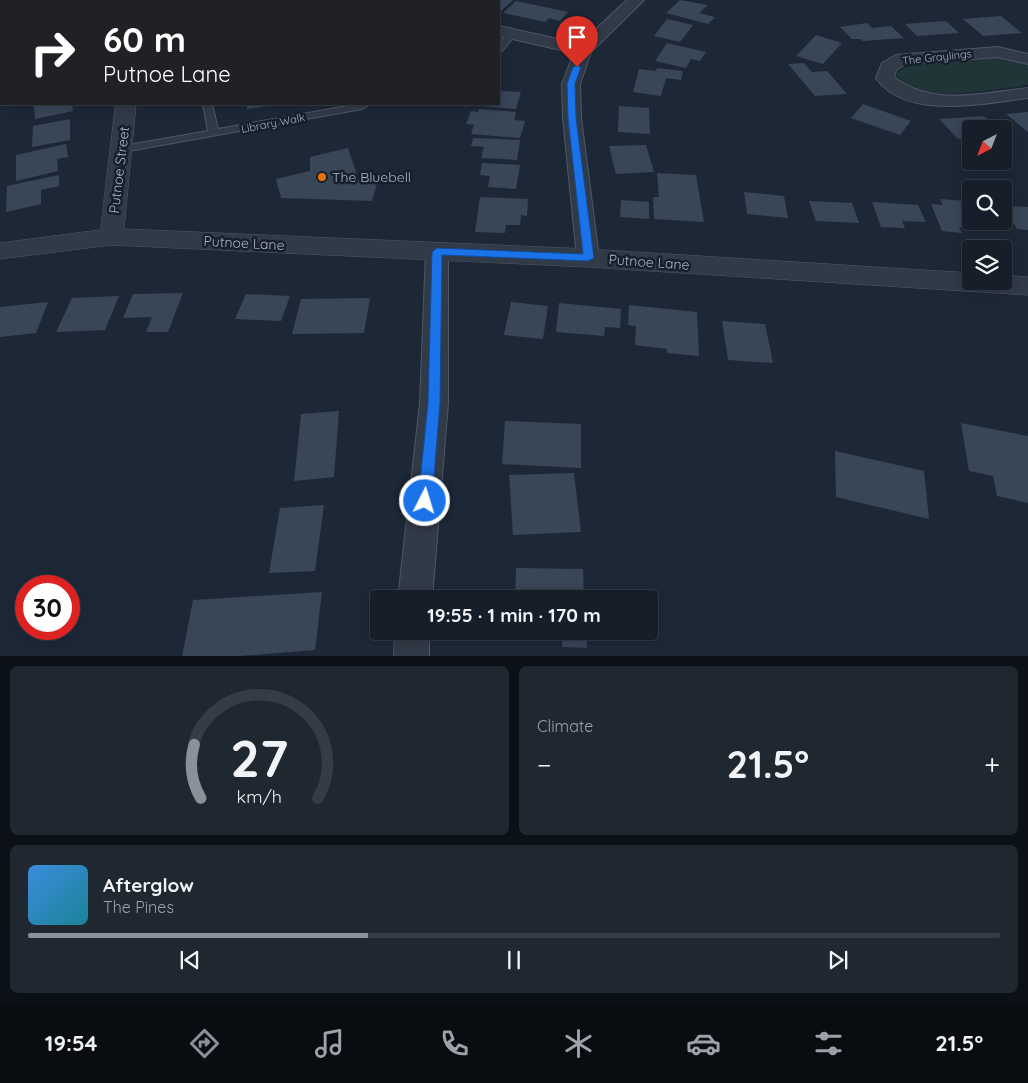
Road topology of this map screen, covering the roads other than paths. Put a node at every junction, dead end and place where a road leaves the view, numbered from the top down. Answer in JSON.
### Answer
{"nodes":[{"id":1,"x":636,"y":0,"type":"edge"},
{"id":2,"x":506,"y":32,"type":"edge"},
{"id":3,"x":500,"y":47,"type":"edge"},
{"id":4,"x":583,"y":50,"type":"junction"},
{"id":5,"x":1028,"y":59,"type":"edge"},
{"id":6,"x":1028,"y":93,"type":"edge"},
{"id":7,"x":126,"y":105,"type":"edge"},
{"id":8,"x":207,"y":105,"type":"edge"},
{"id":9,"x":362,"y":106,"type":"dead end"},
{"id":10,"x":214,"y":134,"type":"junction"},
{"id":11,"x":122,"y":149,"type":"junction"},
{"id":12,"x":111,"y":237,"type":"junction"},
{"id":13,"x":0,"y":251,"type":"edge"},
{"id":14,"x":437,"y":252,"type":"junction"},
{"id":15,"x":588,"y":258,"type":"junction"},
{"id":16,"x":1028,"y":286,"type":"edge"},
{"id":17,"x":416,"y":590,"type":"edge"},
{"id":18,"x":412,"y":640,"type":"edge"},
{"id":19,"x":411,"y":656,"type":"edge"}],
"edges":[{"from":1,"to":4,"type":"street"},
{"from":2,"to":3,"type":"lane"},
{"from":2,"to":4,"type":"street"},
{"from":4,"to":15,"type":"street"},
{"from":5,"to":6,"type":"street","name":"The Graylings"},
{"from":7,"to":11,"type":"street","name":"Putnoe Street"},
{"from":8,"to":10,"type":"lane"},
{"from":9,"to":10,"type":"lane","name":"Library Walk"},
{"from":10,"to":11,"type":"lane","name":"Library Walk"},
{"from":11,"to":12,"type":"street","name":"Putnoe Street"},
{"from":12,"to":13,"type":"street","name":"Putnoe Lane"},
{"from":12,"to":14,"type":"street","name":"Putnoe Lane"},
{"from":14,"to":15,"type":"street","name":"Putnoe Lane"},
{"from":14,"to":17,"type":"street"},
{"from":15,"to":16,"type":"street","name":"Putnoe Lane"},
{"from":18,"to":19,"type":"street"}]}
